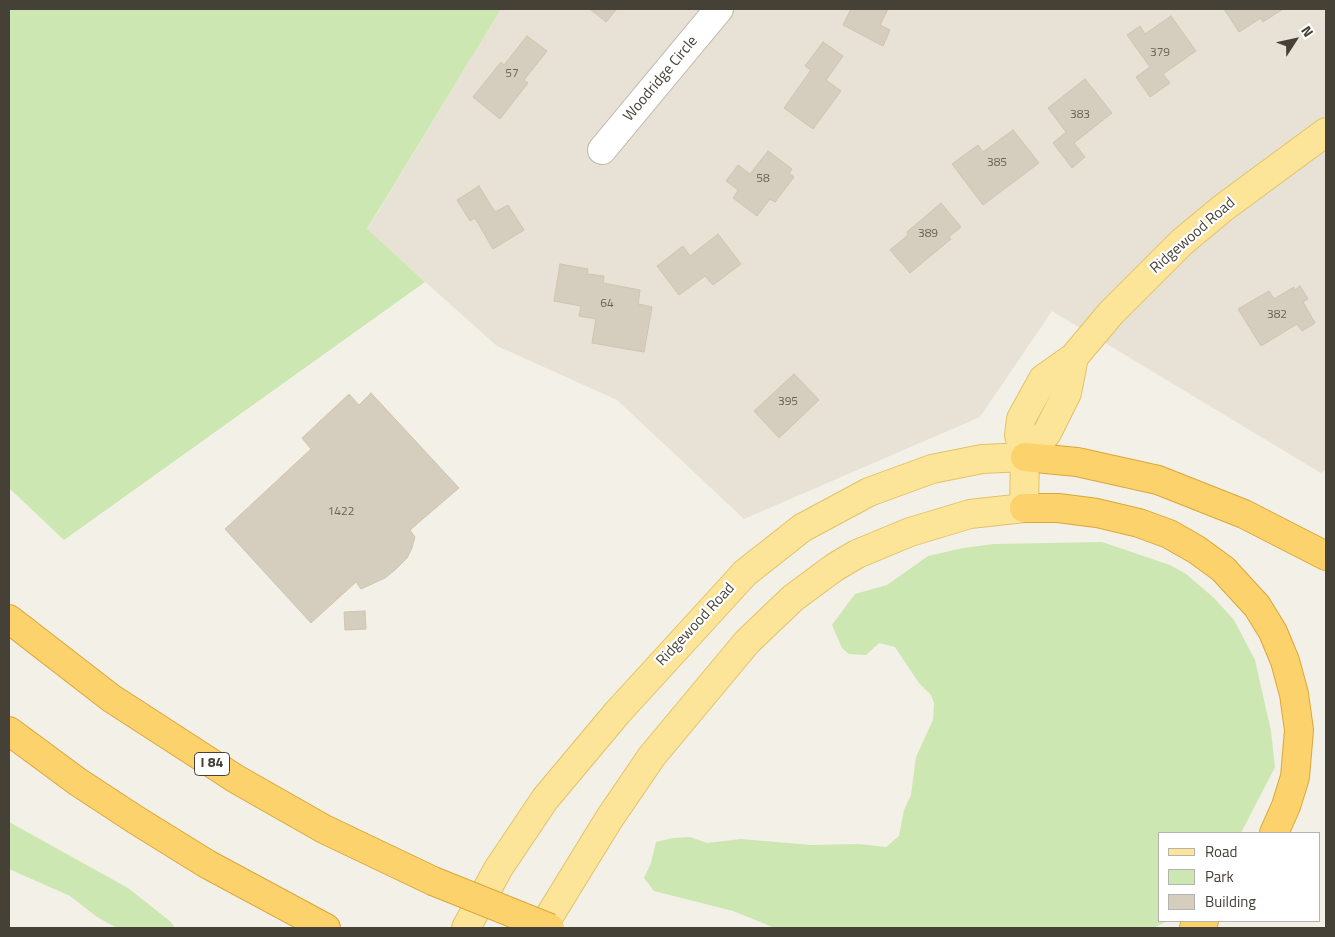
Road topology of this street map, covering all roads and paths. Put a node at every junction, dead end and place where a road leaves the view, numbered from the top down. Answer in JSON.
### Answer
{"nodes":[{"id":1,"x":719,"y":9,"type":"edge"},
{"id":2,"x":1326,"y":132,"type":"edge"},
{"id":3,"x":602,"y":150,"type":"dead end"},
{"id":4,"x":1025,"y":457,"type":"junction"},
{"id":5,"x":1024,"y":508,"type":"junction"},
{"id":6,"x":1326,"y":556,"type":"edge"},
{"id":7,"x":9,"y":619,"type":"edge"},
{"id":8,"x":9,"y":731,"type":"edge"},
{"id":9,"x":1274,"y":832,"type":"edge"},
{"id":10,"x":326,"y":928,"type":"edge"},
{"id":11,"x":466,"y":928,"type":"edge"},
{"id":12,"x":542,"y":928,"type":"edge"},
{"id":13,"x":550,"y":928,"type":"edge"}],
"edges":[{"from":1,"to":3,"type":"street","name":"Woodridge Circle"},
{"from":2,"to":4,"type":"main road","name":"Ridgewood Road"},
{"from":4,"to":5,"type":"main road","name":"Ridgewood Road"},
{"from":4,"to":6,"type":"highway"},
{"from":4,"to":11,"type":"main road","name":"Ridgewood Road"},
{"from":5,"to":9,"type":"highway"},
{"from":5,"to":12,"type":"main road"},
{"from":7,"to":13,"type":"highway","number":"I 84","bridge":true},
{"from":8,"to":10,"type":"highway"}]}
